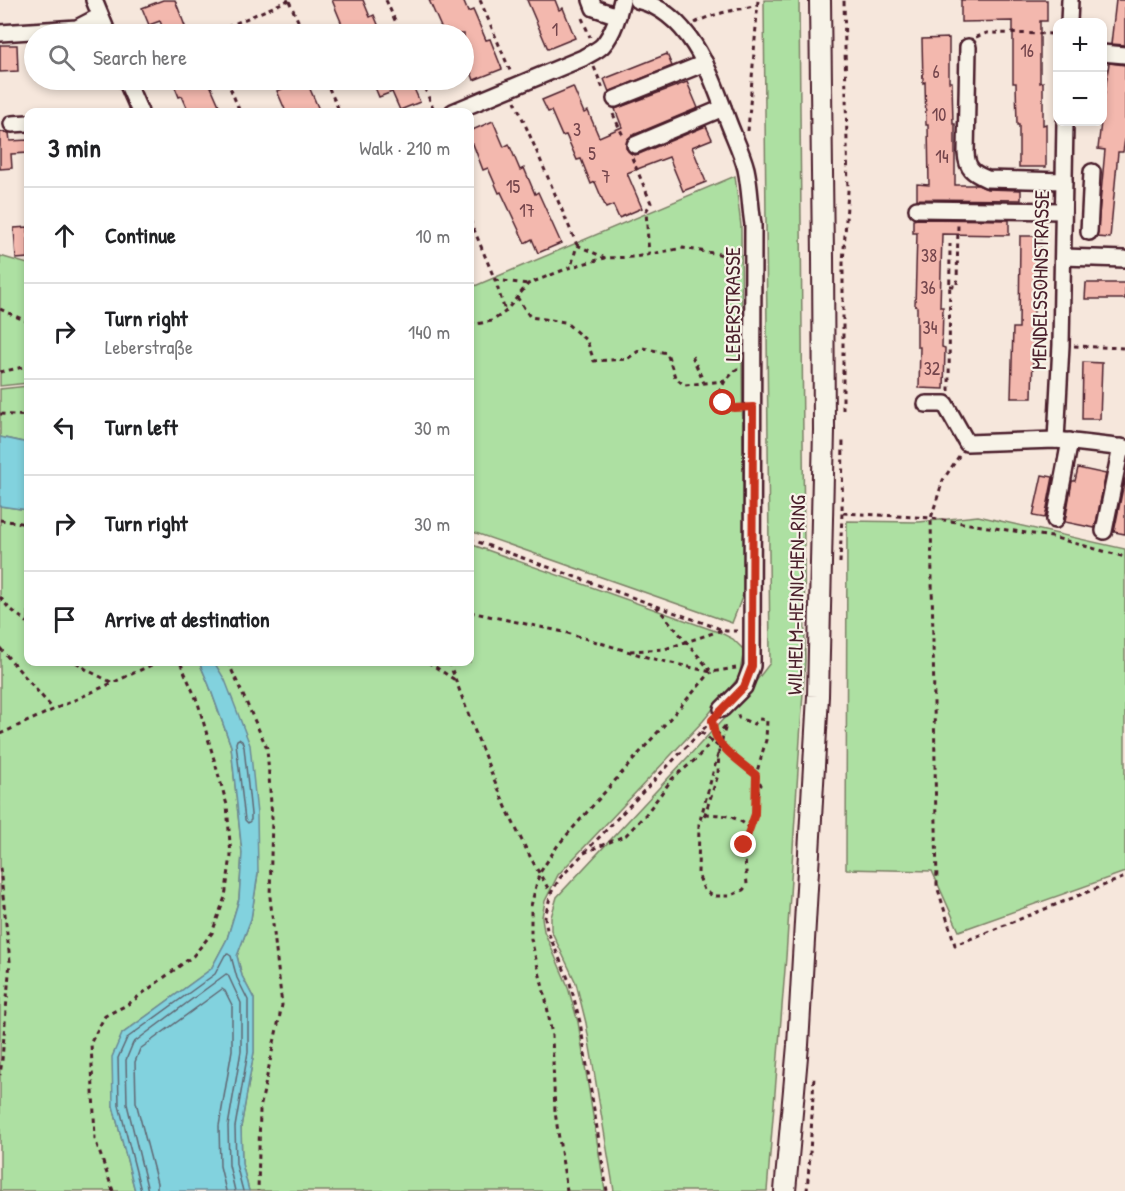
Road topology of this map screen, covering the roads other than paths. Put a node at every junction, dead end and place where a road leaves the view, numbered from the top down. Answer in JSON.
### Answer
{"nodes":[{"id":1,"x":94,"y":0,"type":"edge"},
{"id":2,"x":591,"y":0,"type":"edge"},
{"id":3,"x":622,"y":0,"type":"edge"},
{"id":4,"x":637,"y":0,"type":"edge"},
{"id":5,"x":820,"y":0,"type":"edge"},
{"id":6,"x":1070,"y":0,"type":"edge"},
{"id":7,"x":100,"y":16,"type":"junction"},
{"id":8,"x":618,"y":16,"type":"junction"},
{"id":9,"x":1069,"y":18,"type":"edge"},
{"id":10,"x":85,"y":24,"type":"edge"},
{"id":11,"x":104,"y":24,"type":"edge"},
{"id":12,"x":24,"y":31,"type":"edge"},
{"id":13,"x":0,"y":33,"type":"edge"},
{"id":14,"x":968,"y":46,"type":"road end"},
{"id":15,"x":1107,"y":54,"type":"edge"},
{"id":16,"x":1125,"y":56,"type":"edge"},
{"id":17,"x":705,"y":63,"type":"junction"},
{"id":18,"x":130,"y":90,"type":"edge"},
{"id":19,"x":610,"y":101,"type":"road end"},
{"id":20,"x":138,"y":108,"type":"edge"},
{"id":21,"x":463,"y":108,"type":"edge"},
{"id":22,"x":723,"y":108,"type":"junction"},
{"id":23,"x":24,"y":123,"type":"edge"},
{"id":24,"x":12,"y":124,"type":"dead end"},
{"id":25,"x":1065,"y":126,"type":"edge"},
{"id":26,"x":629,"y":145,"type":"road end"},
{"id":27,"x":1064,"y":179,"type":"junction"},
{"id":28,"x":917,"y":209,"type":"dead end"},
{"id":29,"x":1063,"y":215,"type":"junction"},
{"id":30,"x":1063,"y":257,"type":"junction"},
{"id":31,"x":1125,"y":259,"type":"edge"},
{"id":32,"x":926,"y":404,"type":"dead end"},
{"id":33,"x":1063,"y":441,"type":"junction"},
{"id":34,"x":1123,"y":448,"type":"edge"},
{"id":35,"x":1055,"y":520,"type":"dead end"},
{"id":36,"x":1104,"y":531,"type":"dead end"},
{"id":37,"x":724,"y":713,"type":"road end"},
{"id":38,"x":785,"y":1191,"type":"edge"}],
"edges":[{"from":1,"to":7,"type":"street"},
{"from":2,"to":8,"type":"street"},
{"from":3,"to":8,"type":"street"},
{"from":4,"to":17,"type":"street","name":"LEBERSTRASSE"},
{"from":5,"to":38,"type":"main road","name":"WILHELM-HEINICHEN-RING"},
{"from":6,"to":9,"type":"street"},
{"from":7,"to":10,"type":"street"},
{"from":7,"to":11,"type":"street"},
{"from":8,"to":21,"type":"street"},
{"from":12,"to":13,"type":"street"},
{"from":14,"to":27,"type":"street"},
{"from":15,"to":16,"type":"street"},
{"from":17,"to":19,"type":"street"},
{"from":17,"to":22,"type":"street","name":"LEBERSTRASSE"},
{"from":18,"to":20,"type":"street"},
{"from":22,"to":26,"type":"street"},
{"from":22,"to":37,"type":"street","name":"LEBERSTRASSE"},
{"from":23,"to":24,"type":"street"},
{"from":25,"to":27,"type":"street","name":"MENDELSSOHNSTRASSE"},
{"from":27,"to":29,"type":"street","name":"MENDELSSOHNSTRASSE"},
{"from":27,"to":29,"type":"street"},
{"from":28,"to":29,"type":"street"},
{"from":29,"to":30,"type":"street","name":"MENDELSSOHNSTRASSE"},
{"from":30,"to":31,"type":"street"},
{"from":30,"to":33,"type":"street","name":"MENDELSSOHNSTRASSE"},
{"from":32,"to":33,"type":"street"},
{"from":33,"to":34,"type":"street"},
{"from":33,"to":35,"type":"street","name":"MENDELSSOHNSTRASSE"},
{"from":34,"to":36,"type":"street"}]}
